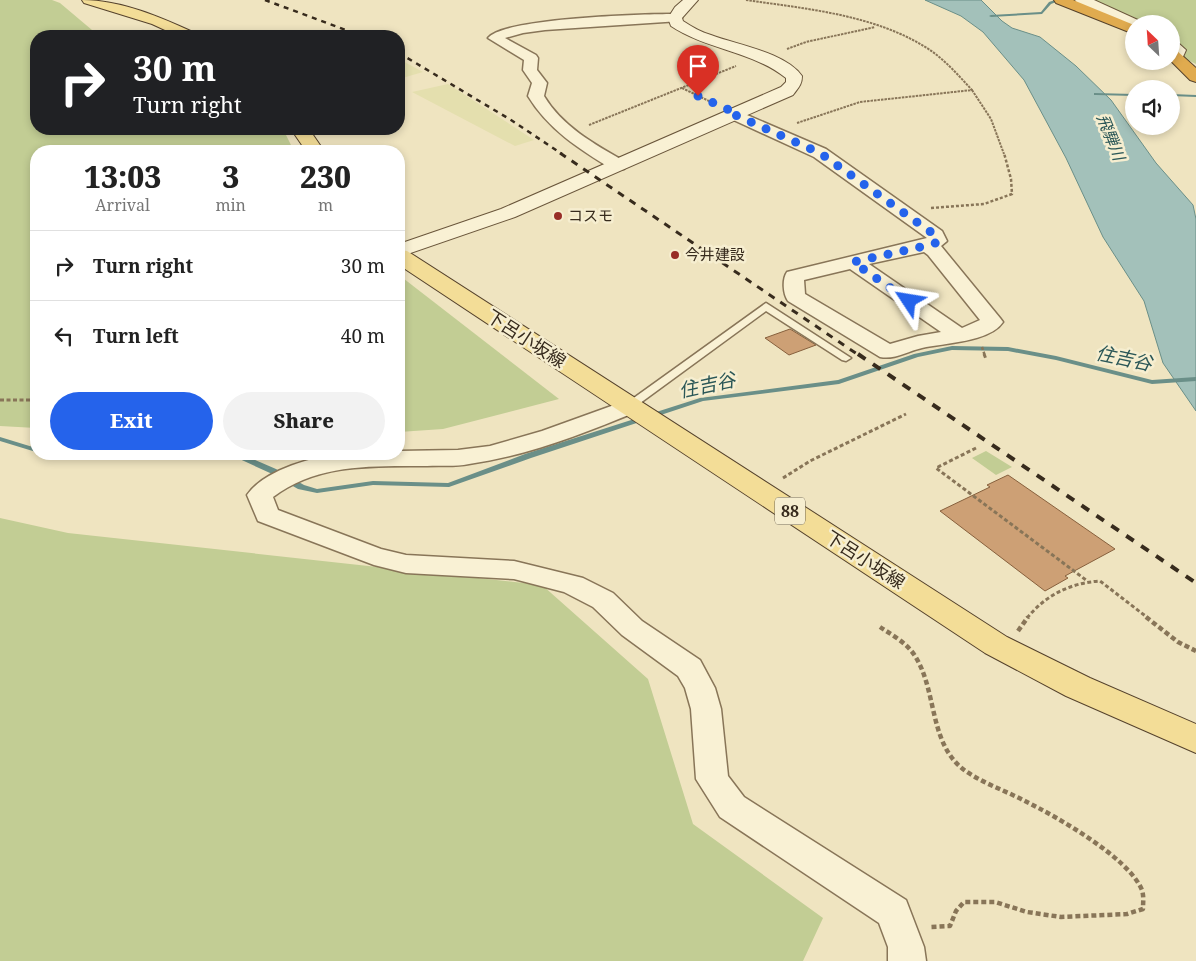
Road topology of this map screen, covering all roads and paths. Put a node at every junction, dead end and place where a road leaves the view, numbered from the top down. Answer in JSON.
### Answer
{"nodes":[{"id":1,"x":89,"y":0,"type":"edge"},
{"id":2,"x":691,"y":0,"type":"edge"},
{"id":3,"x":746,"y":0,"type":"edge"},
{"id":4,"x":1061,"y":0,"type":"edge"},
{"id":5,"x":1082,"y":0,"type":"edge"},
{"id":6,"x":675,"y":18,"type":"junction"},
{"id":7,"x":1125,"y":19,"type":"edge"},
{"id":8,"x":876,"y":26,"type":"junction"},
{"id":9,"x":1125,"y":26,"type":"edge"},
{"id":10,"x":177,"y":30,"type":"edge"},
{"id":11,"x":762,"y":58,"type":"junction"},
{"id":12,"x":1180,"y":59,"type":"edge"},
{"id":13,"x":1196,"y":77,"type":"edge"},
{"id":14,"x":682,"y":88,"type":"junction"},
{"id":15,"x":972,"y":90,"type":"junction"},
{"id":16,"x":735,"y":113,"type":"junction"},
{"id":17,"x":773,"y":131,"type":"junction"},
{"id":18,"x":571,"y":133,"type":"junction"},
{"id":19,"x":618,"y":165,"type":"junction"},
{"id":20,"x":900,"y":210,"type":"junction"},
{"id":21,"x":927,"y":245,"type":"junction"},
{"id":22,"x":405,"y":249,"type":"edge"},
{"id":23,"x":405,"y":260,"type":"edge"},
{"id":24,"x":853,"y":262,"type":"junction"},
{"id":25,"x":960,"y":336,"type":"junction"},
{"id":26,"x":846,"y":358,"type":"dead end"},
{"id":27,"x":0,"y":400,"type":"edge"},
{"id":28,"x":30,"y":400,"type":"edge"},
{"id":29,"x":628,"y":407,"type":"junction"},
{"id":30,"x":906,"y":414,"type":"dead end"},
{"id":31,"x":976,"y":448,"type":"dead end"},
{"id":32,"x":405,"y":458,"type":"edge"},
{"id":33,"x":368,"y":460,"type":"edge"},
{"id":34,"x":761,"y":493,"type":"junction"},
{"id":35,"x":1087,"y":581,"type":"junction"},
{"id":36,"x":880,"y":627,"type":"dead end"},
{"id":37,"x":1006,"y":650,"type":"junction"},
{"id":38,"x":1196,"y":651,"type":"edge"},
{"id":39,"x":1196,"y":740,"type":"edge"},
{"id":40,"x":899,"y":928,"type":"junction"},
{"id":41,"x":907,"y":961,"type":"edge"}],
"edges":[{"from":1,"to":10,"type":"main road"},
{"from":2,"to":6,"type":"street"},
{"from":3,"to":8,"type":"path"},
{"from":4,"to":9,"type":"highway"},
{"from":5,"to":7,"type":"street"},
{"from":6,"to":11,"type":"street"},
{"from":6,"to":18,"type":"street"},
{"from":8,"to":11,"type":"path"},
{"from":8,"to":15,"type":"path"},
{"from":11,"to":14,"type":"path"},
{"from":11,"to":16,"type":"street"},
{"from":12,"to":13,"type":"highway"},
{"from":14,"to":16,"type":"path"},
{"from":14,"to":18,"type":"path"},
{"from":15,"to":17,"type":"path"},
{"from":15,"to":20,"type":"path"},
{"from":16,"to":17,"type":"street"},
{"from":16,"to":19,"type":"street"},
{"from":17,"to":20,"type":"street"},
{"from":18,"to":19,"type":"street"},
{"from":19,"to":22,"type":"street"},
{"from":20,"to":21,"type":"street"},
{"from":21,"to":24,"type":"street"},
{"from":21,"to":25,"type":"street"},
{"from":23,"to":29,"type":"main road","name":"下呂小坂線","number":"88"},
{"from":24,"to":25,"type":"street"},
{"from":24,"to":25,"type":"street"},
{"from":26,"to":29,"type":"lane"},
{"from":27,"to":28,"type":"path"},
{"from":29,"to":32,"type":"street"},
{"from":29,"to":34,"type":"main road","name":"下呂小坂線","number":"88"},
{"from":30,"to":34,"type":"path"},
{"from":31,"to":35,"type":"path"},
{"from":33,"to":40,"type":"street"},
{"from":34,"to":37,"type":"main road","name":"下呂小坂線","number":"88"},
{"from":35,"to":37,"type":"path"},
{"from":35,"to":38,"type":"path"},
{"from":36,"to":40,"type":"path"},
{"from":37,"to":39,"type":"main road","name":"下呂小坂線","number":"88"},
{"from":40,"to":41,"type":"street"}]}
